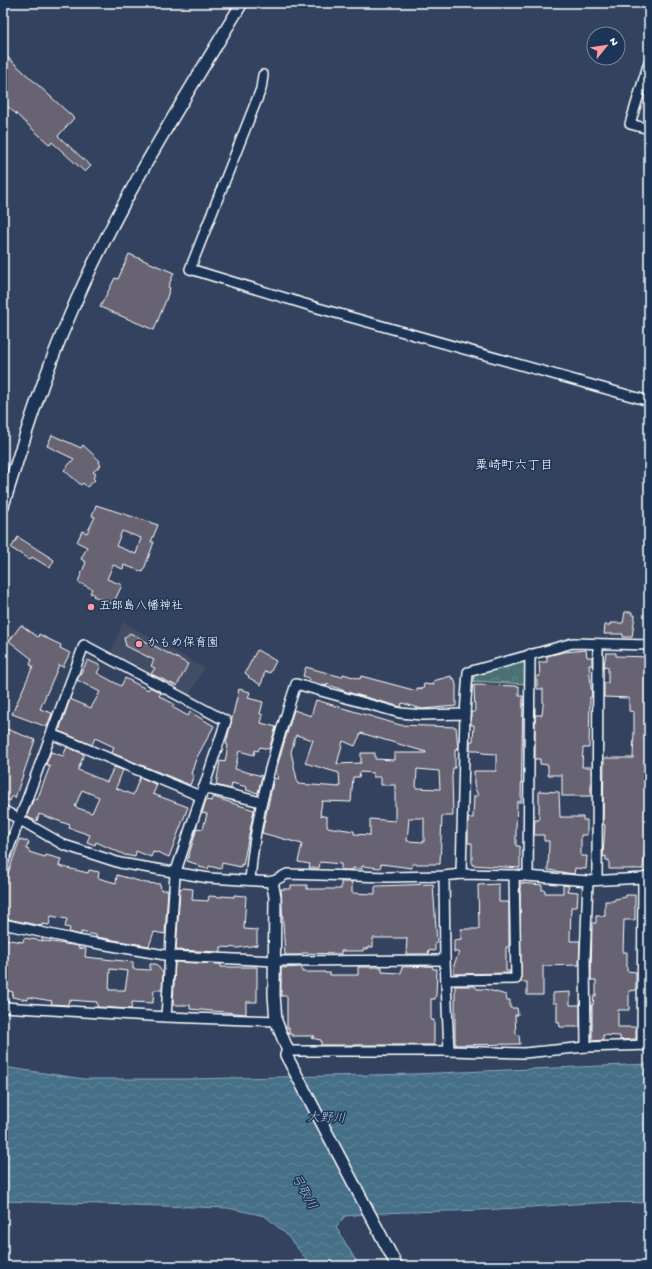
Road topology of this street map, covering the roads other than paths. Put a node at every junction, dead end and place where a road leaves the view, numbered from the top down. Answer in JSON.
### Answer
{"nodes":[{"id":1,"x":242,"y":3,"type":"edge"},
{"id":2,"x":649,"y":62,"type":"edge"},
{"id":3,"x":263,"y":75,"type":"dead end"},
{"id":4,"x":649,"y":129,"type":"edge"},
{"id":5,"x":649,"y":401,"type":"edge"},
{"id":6,"x":3,"y":506,"type":"edge"},
{"id":7,"x":598,"y":644,"type":"junction"},
{"id":8,"x":649,"y":645,"type":"edge"},
{"id":9,"x":530,"y":654,"type":"junction"},
{"id":10,"x":465,"y":714,"type":"junction"},
{"id":11,"x":51,"y":734,"type":"junction"},
{"id":12,"x":201,"y":792,"type":"junction"},
{"id":13,"x":261,"y":802,"type":"junction"},
{"id":14,"x":3,"y":810,"type":"edge"},
{"id":15,"x":19,"y":820,"type":"junction"},
{"id":16,"x":3,"y":864,"type":"edge"},
{"id":17,"x":175,"y":874,"type":"junction"},
{"id":18,"x":461,"y":874,"type":"junction"},
{"id":19,"x":514,"y":875,"type":"junction"},
{"id":20,"x":444,"y":876,"type":"junction"},
{"id":21,"x":528,"y":876,"type":"junction"},
{"id":22,"x":646,"y":877,"type":"edge"},
{"id":23,"x":250,"y":880,"type":"junction"},
{"id":24,"x":592,"y":880,"type":"junction"},
{"id":25,"x":272,"y":882,"type":"junction"},
{"id":26,"x":3,"y":924,"type":"edge"},
{"id":27,"x":171,"y":956,"type":"junction"},
{"id":28,"x":445,"y":960,"type":"junction"},
{"id":29,"x":275,"y":961,"type":"junction"},
{"id":30,"x":446,"y":980,"type":"junction"},
{"id":31,"x":3,"y":1007,"type":"edge"},
{"id":32,"x":166,"y":1017,"type":"junction"},
{"id":33,"x":276,"y":1021,"type":"junction"},
{"id":34,"x":646,"y":1045,"type":"edge"},
{"id":35,"x":586,"y":1047,"type":"junction"},
{"id":36,"x":448,"y":1051,"type":"junction"},
{"id":37,"x":287,"y":1053,"type":"junction"},
{"id":38,"x":397,"y":1266,"type":"edge"}],
"edges":[{"from":1,"to":6,"type":"street"},
{"from":2,"to":4,"type":"street"},
{"from":3,"to":5,"type":"street"},
{"from":7,"to":8,"type":"street"},
{"from":7,"to":9,"type":"street"},
{"from":7,"to":24,"type":"street"},
{"from":9,"to":10,"type":"street"},
{"from":9,"to":21,"type":"street"},
{"from":10,"to":13,"type":"street"},
{"from":10,"to":18,"type":"street"},
{"from":11,"to":12,"type":"street"},
{"from":11,"to":12,"type":"street"},
{"from":11,"to":15,"type":"street"},
{"from":12,"to":13,"type":"street"},
{"from":12,"to":17,"type":"street"},
{"from":13,"to":23,"type":"street"},
{"from":14,"to":15,"type":"street"},
{"from":15,"to":16,"type":"street"},
{"from":15,"to":17,"type":"street"},
{"from":17,"to":23,"type":"street"},
{"from":17,"to":27,"type":"street"},
{"from":18,"to":19,"type":"street"},
{"from":18,"to":20,"type":"street"},
{"from":19,"to":21,"type":"street"},
{"from":19,"to":30,"type":"street"},
{"from":20,"to":25,"type":"street"},
{"from":20,"to":28,"type":"street"},
{"from":21,"to":24,"type":"street"},
{"from":22,"to":24,"type":"street"},
{"from":22,"to":34,"type":"street"},
{"from":23,"to":25,"type":"street"},
{"from":24,"to":35,"type":"street"},
{"from":25,"to":29,"type":"street"},
{"from":26,"to":27,"type":"street"},
{"from":27,"to":29,"type":"street"},
{"from":27,"to":32,"type":"street"},
{"from":28,"to":29,"type":"street"},
{"from":28,"to":30,"type":"street"},
{"from":29,"to":33,"type":"street"},
{"from":30,"to":36,"type":"street"},
{"from":31,"to":32,"type":"street"},
{"from":32,"to":33,"type":"street"},
{"from":33,"to":37,"type":"street"},
{"from":34,"to":35,"type":"street"},
{"from":35,"to":36,"type":"street"},
{"from":36,"to":37,"type":"street"},
{"from":37,"to":38,"type":"street"}]}
